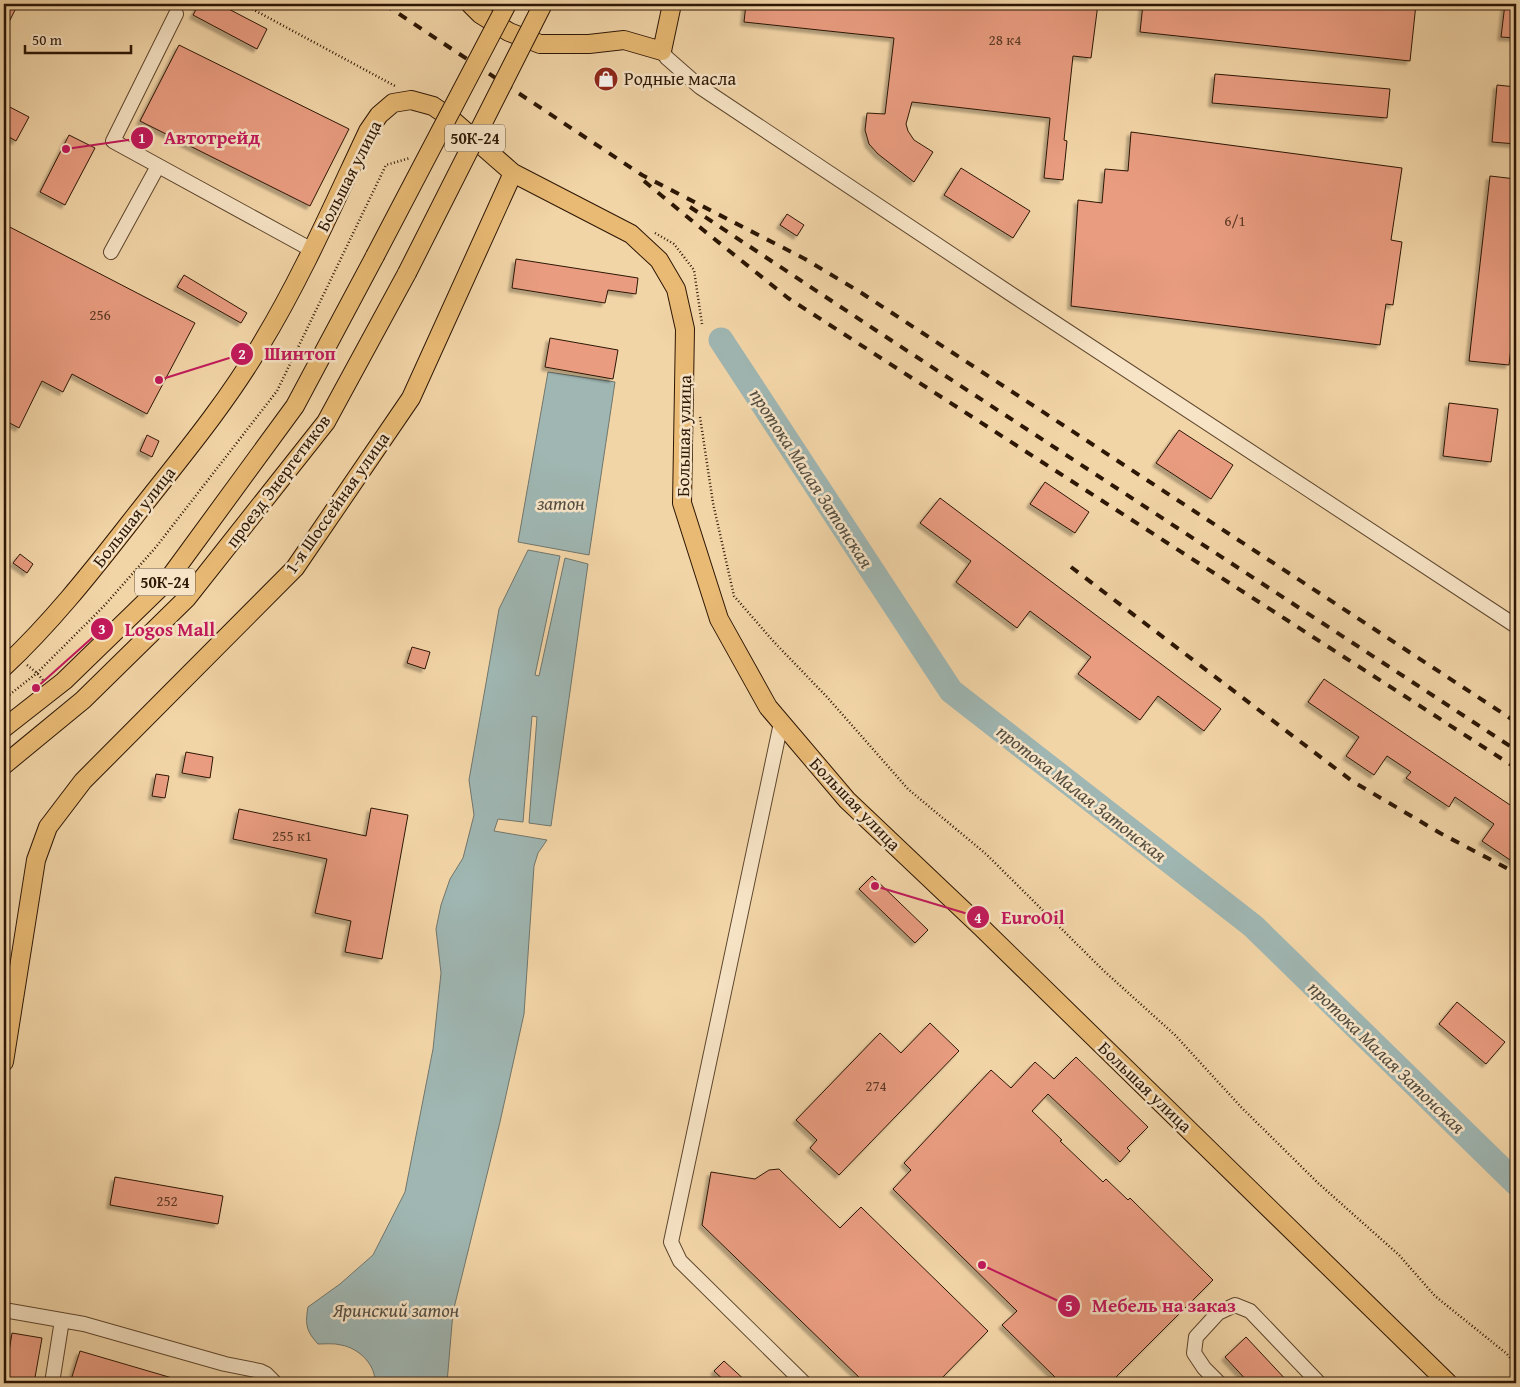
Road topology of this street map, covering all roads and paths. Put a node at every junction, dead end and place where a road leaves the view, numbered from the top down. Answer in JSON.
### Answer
{"nodes":[{"id":1,"x":243,"y":4,"type":"edge"},
{"id":2,"x":470,"y":4,"type":"edge"},
{"id":3,"x":506,"y":4,"type":"edge"},
{"id":4,"x":543,"y":4,"type":"edge"},
{"id":5,"x":672,"y":4,"type":"edge"},
{"id":6,"x":176,"y":14,"type":"dead end"},
{"id":7,"x":662,"y":51,"type":"junction"},
{"id":8,"x":395,"y":86,"type":"dead end"},
{"id":9,"x":411,"y":158,"type":"dead end"},
{"id":10,"x":158,"y":166,"type":"junction"},
{"id":11,"x":513,"y":173,"type":"junction"},
{"id":12,"x":648,"y":229,"type":"dead end"},
{"id":13,"x":312,"y":250,"type":"junction"},
{"id":14,"x":111,"y":252,"type":"dead end"},
{"id":15,"x":702,"y":327,"type":"dead end"},
{"id":16,"x":699,"y":409,"type":"dead end"},
{"id":17,"x":1516,"y":626,"type":"edge"},
{"id":18,"x":4,"y":667,"type":"edge"},
{"id":19,"x":4,"y":699,"type":"edge"},
{"id":20,"x":781,"y":723,"type":"junction"},
{"id":21,"x":4,"y":728,"type":"edge"},
{"id":22,"x":4,"y":765,"type":"edge"},
{"id":23,"x":4,"y":1062,"type":"edge"},
{"id":24,"x":4,"y":1310,"type":"edge"},
{"id":25,"x":62,"y":1320,"type":"junction"},
{"id":26,"x":1516,"y":1365,"type":"edge"},
{"id":27,"x":52,"y":1383,"type":"edge"},
{"id":28,"x":275,"y":1383,"type":"edge"},
{"id":29,"x":804,"y":1383,"type":"edge"},
{"id":30,"x":1219,"y":1383,"type":"edge"},
{"id":31,"x":1319,"y":1383,"type":"edge"},
{"id":32,"x":1448,"y":1383,"type":"edge"}],
"edges":[{"from":1,"to":8,"type":"path"},
{"from":2,"to":7,"type":"main road"},
{"from":3,"to":21,"type":"main road","name":"проезд Энергетиков","number":"50К-24","bridge":true},
{"from":4,"to":22,"type":"main road","name":"проезд Энергетиков","number":"50К-24","bridge":true},
{"from":5,"to":7,"type":"main road"},
{"from":6,"to":10,"type":"street"},
{"from":7,"to":17,"type":"street"},
{"from":9,"to":19,"type":"path"},
{"from":10,"to":13,"type":"street"},
{"from":10,"to":14,"type":"street"},
{"from":11,"to":13,"type":"main road","name":"Большая улица"},
{"from":11,"to":20,"type":"main road","name":"Большая улица"},
{"from":11,"to":23,"type":"main road","name":"1-я Шоссейная улица"},
{"from":12,"to":15,"type":"path"},
{"from":13,"to":18,"type":"main road","name":"Большая улица"},
{"from":16,"to":26,"type":"path"},
{"from":20,"to":29,"type":"street"},
{"from":20,"to":32,"type":"main road","name":"Большая улица"},
{"from":24,"to":25,"type":"street"},
{"from":25,"to":27,"type":"street"},
{"from":25,"to":28,"type":"street"},
{"from":30,"to":31,"type":"street"}]}
